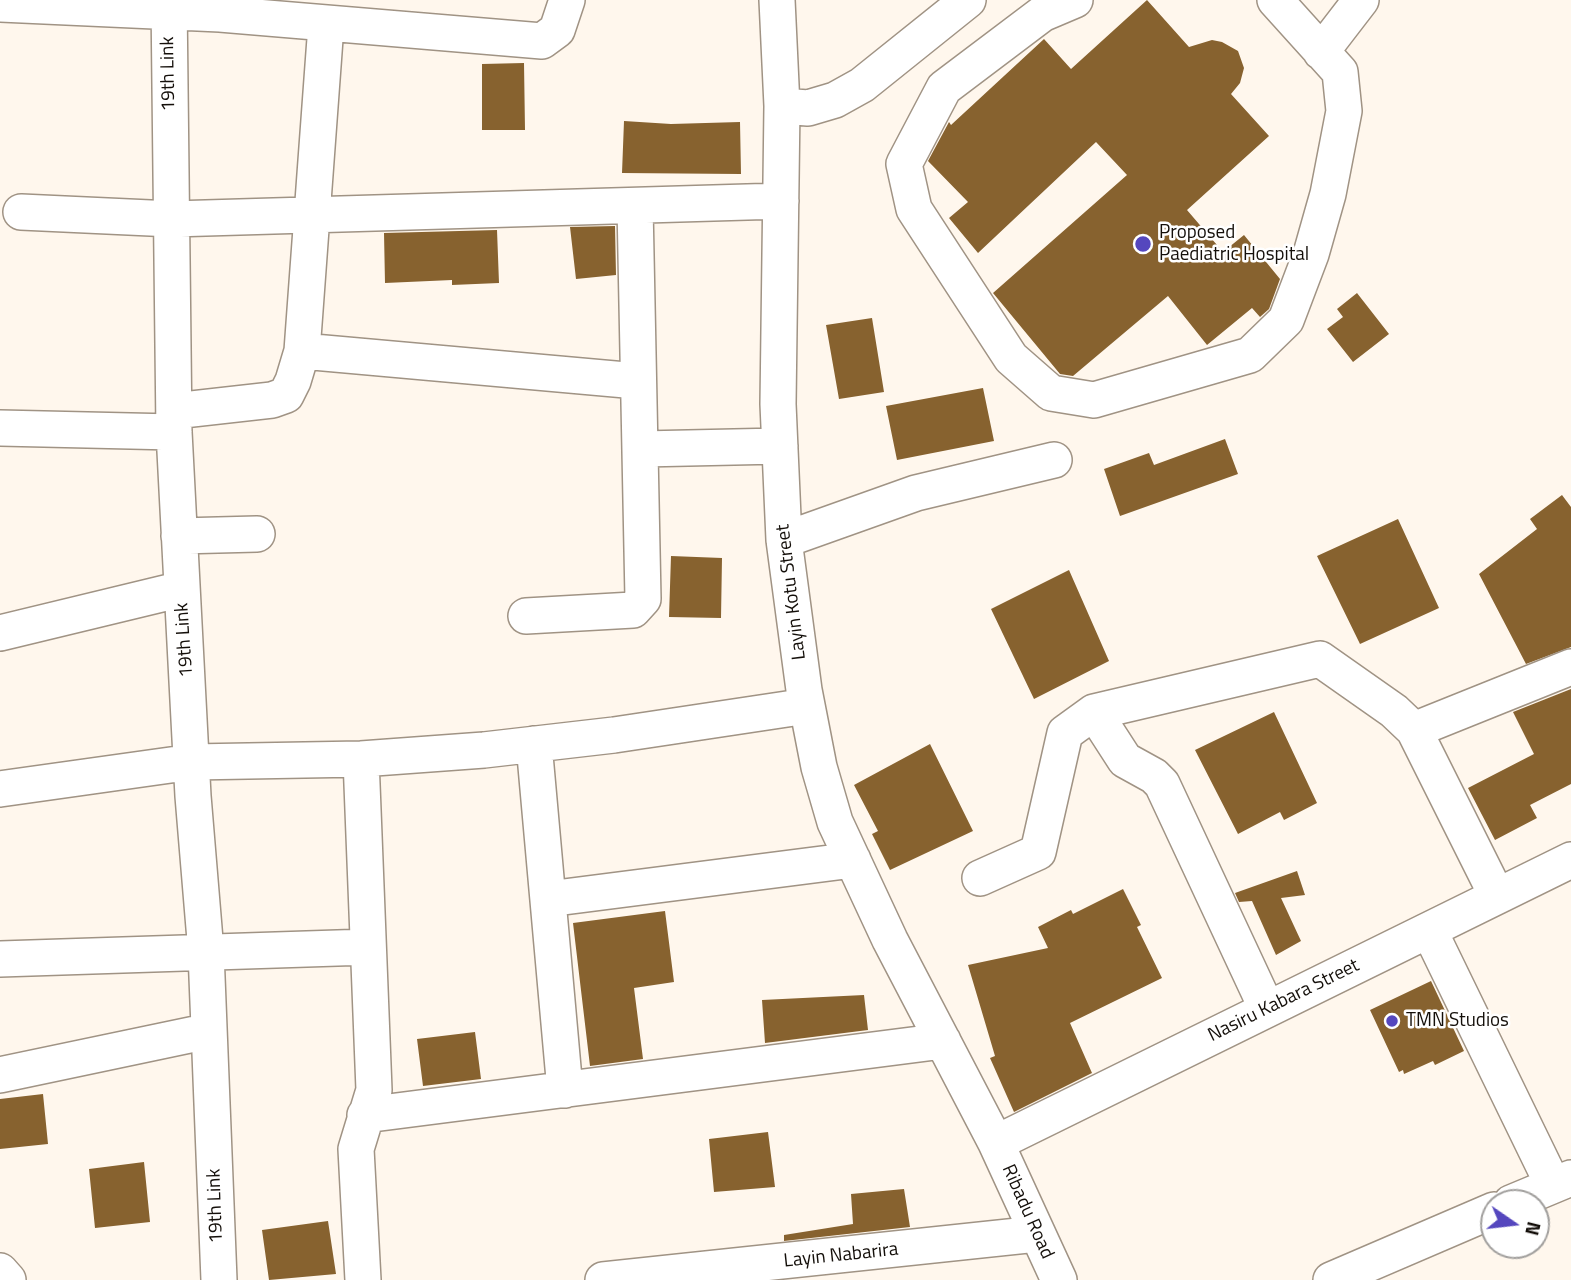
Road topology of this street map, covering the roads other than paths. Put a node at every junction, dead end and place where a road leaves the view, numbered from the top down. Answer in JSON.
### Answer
{"nodes":[{"id":1,"x":567,"y":0,"type":"edge"},
{"id":2,"x":777,"y":0,"type":"edge"},
{"id":3,"x":968,"y":0,"type":"edge"},
{"id":4,"x":1075,"y":0,"type":"edge"},
{"id":5,"x":1275,"y":0,"type":"edge"},
{"id":6,"x":1361,"y":0,"type":"edge"},
{"id":7,"x":0,"y":4,"type":"edge"},
{"id":8,"x":168,"y":6,"type":"edge"},
{"id":9,"x":326,"y":25,"type":"junction"},
{"id":10,"x":1321,"y":52,"type":"junction"},
{"id":11,"x":782,"y":106,"type":"junction"},
{"id":12,"x":781,"y":201,"type":"junction"},
{"id":13,"x":635,"y":206,"type":"junction"},
{"id":14,"x":21,"y":212,"type":"dead end"},
{"id":15,"x":313,"y":216,"type":"junction"},
{"id":16,"x":172,"y":219,"type":"junction"},
{"id":17,"x":302,"y":351,"type":"junction"},
{"id":18,"x":637,"y":381,"type":"junction"},
{"id":19,"x":174,"y":422,"type":"junction"},
{"id":20,"x":0,"y":428,"type":"edge"},
{"id":21,"x":780,"y":446,"type":"junction"},
{"id":22,"x":642,"y":449,"type":"junction"},
{"id":23,"x":1054,"y":460,"type":"dead end"},
{"id":24,"x":257,"y":534,"type":"dead end"},
{"id":25,"x":179,"y":536,"type":"junction"},
{"id":26,"x":784,"y":540,"type":"junction"},
{"id":27,"x":182,"y":589,"type":"junction"},
{"id":28,"x":526,"y":616,"type":"dead end"},
{"id":29,"x":0,"y":633,"type":"edge"},
{"id":30,"x":1571,"y":667,"type":"edge"},
{"id":31,"x":807,"y":706,"type":"junction"},
{"id":32,"x":1094,"y":712,"type":"junction"},
{"id":33,"x":1414,"y":730,"type":"junction"},
{"id":34,"x":534,"y":744,"type":"junction"},
{"id":35,"x":361,"y":759,"type":"junction"},
{"id":36,"x":192,"y":762,"type":"junction"},
{"id":37,"x":0,"y":789,"type":"edge"},
{"id":38,"x":853,"y":860,"type":"junction"},
{"id":39,"x":1571,"y":860,"type":"edge"},
{"id":40,"x":980,"y":878,"type":"dead end"},
{"id":41,"x":1496,"y":897,"type":"junction"},
{"id":42,"x":548,"y":899,"type":"junction"},
{"id":43,"x":1429,"y":930,"type":"junction"},
{"id":44,"x":368,"y":947,"type":"junction"},
{"id":45,"x":206,"y":951,"type":"junction"},
{"id":46,"x":0,"y":959,"type":"edge"},
{"id":47,"x":1267,"y":1009,"type":"junction"},
{"id":48,"x":209,"y":1031,"type":"junction"},
{"id":49,"x":943,"y":1041,"type":"junction"},
{"id":50,"x":0,"y":1075,"type":"edge"},
{"id":51,"x":565,"y":1090,"type":"junction"},
{"id":52,"x":366,"y":1115,"type":"junction"},
{"id":53,"x":996,"y":1143,"type":"junction"},
{"id":54,"x":1562,"y":1181,"type":"edge"},
{"id":55,"x":1543,"y":1189,"type":"edge"},
{"id":56,"x":1480,"y":1216,"type":"edge"},
{"id":57,"x":1037,"y":1234,"type":"junction"},
{"id":58,"x":0,"y":1271,"type":"edge"},
{"id":59,"x":748,"y":1273,"type":"edge"},
{"id":60,"x":8,"y":1280,"type":"edge"},
{"id":61,"x":219,"y":1280,"type":"edge"},
{"id":62,"x":363,"y":1280,"type":"edge"},
{"id":63,"x":603,"y":1280,"type":"edge"},
{"id":64,"x":1059,"y":1280,"type":"edge"},
{"id":65,"x":1331,"y":1280,"type":"edge"}],
"edges":[{"from":1,"to":9,"type":"street"},
{"from":2,"to":11,"type":"street","name":"Layin Kotu Street"},
{"from":3,"to":11,"type":"street"},
{"from":4,"to":10,"type":"street"},
{"from":5,"to":10,"type":"street"},
{"from":6,"to":10,"type":"street"},
{"from":7,"to":8,"type":"street"},
{"from":8,"to":9,"type":"street"},
{"from":8,"to":16,"type":"street","name":"19th Link"},
{"from":9,"to":15,"type":"street"},
{"from":11,"to":12,"type":"street","name":"Layin Kotu Street"},
{"from":12,"to":13,"type":"street"},
{"from":12,"to":21,"type":"street","name":"Layin Kotu Street"},
{"from":13,"to":15,"type":"street"},
{"from":13,"to":18,"type":"street"},
{"from":14,"to":16,"type":"street"},
{"from":15,"to":16,"type":"street"},
{"from":15,"to":17,"type":"street"},
{"from":16,"to":19,"type":"street","name":"19th Link"},
{"from":17,"to":18,"type":"street"},
{"from":17,"to":19,"type":"street"},
{"from":18,"to":22,"type":"street"},
{"from":19,"to":20,"type":"street"},
{"from":19,"to":25,"type":"street","name":"19th Link"},
{"from":21,"to":22,"type":"street"},
{"from":21,"to":26,"type":"street","name":"Layin Kotu Street"},
{"from":22,"to":28,"type":"street"},
{"from":23,"to":26,"type":"street"},
{"from":24,"to":25,"type":"street"},
{"from":25,"to":27,"type":"street","name":"19th Link"},
{"from":26,"to":31,"type":"street","name":"Layin Kotu Street"},
{"from":27,"to":29,"type":"street"},
{"from":27,"to":36,"type":"street","name":"19th Link"},
{"from":30,"to":33,"type":"street"},
{"from":31,"to":34,"type":"street"},
{"from":31,"to":38,"type":"street","name":"Layin Kotu Street"},
{"from":32,"to":33,"type":"street"},
{"from":32,"to":40,"type":"street"},
{"from":32,"to":47,"type":"street"},
{"from":33,"to":41,"type":"street"},
{"from":34,"to":35,"type":"street"},
{"from":34,"to":42,"type":"street"},
{"from":35,"to":36,"type":"street"},
{"from":35,"to":44,"type":"street"},
{"from":36,"to":37,"type":"street"},
{"from":36,"to":45,"type":"street","name":"19th Link"},
{"from":38,"to":42,"type":"street"},
{"from":38,"to":49,"type":"street","name":"Layin Kotu Street"},
{"from":39,"to":41,"type":"street","name":"Nasiru Kabara Street"},
{"from":41,"to":43,"type":"street","name":"Nasiru Kabara Street"},
{"from":42,"to":51,"type":"street"},
{"from":43,"to":47,"type":"street","name":"Nasiru Kabara Street"},
{"from":43,"to":54,"type":"street"},
{"from":44,"to":45,"type":"street"},
{"from":44,"to":52,"type":"street"},
{"from":45,"to":46,"type":"street"},
{"from":45,"to":48,"type":"street","name":"19th Link"},
{"from":47,"to":53,"type":"street","name":"Nasiru Kabara Street"},
{"from":48,"to":50,"type":"street"},
{"from":48,"to":61,"type":"street","name":"19th Link"},
{"from":49,"to":51,"type":"street"},
{"from":49,"to":53,"type":"street","name":"Layin Kotu Street"},
{"from":51,"to":52,"type":"street"},
{"from":52,"to":62,"type":"street"},
{"from":53,"to":57,"type":"street","name":"Ribadu Road"},
{"from":54,"to":55,"type":"street"},
{"from":56,"to":65,"type":"street"},
{"from":57,"to":59,"type":"street","name":"Layin Nabarira"},
{"from":57,"to":64,"type":"street","name":"Ribadu Road"},
{"from":58,"to":60,"type":"street"},
{"from":59,"to":63,"type":"street","name":"Layin Nabarira"}]}
